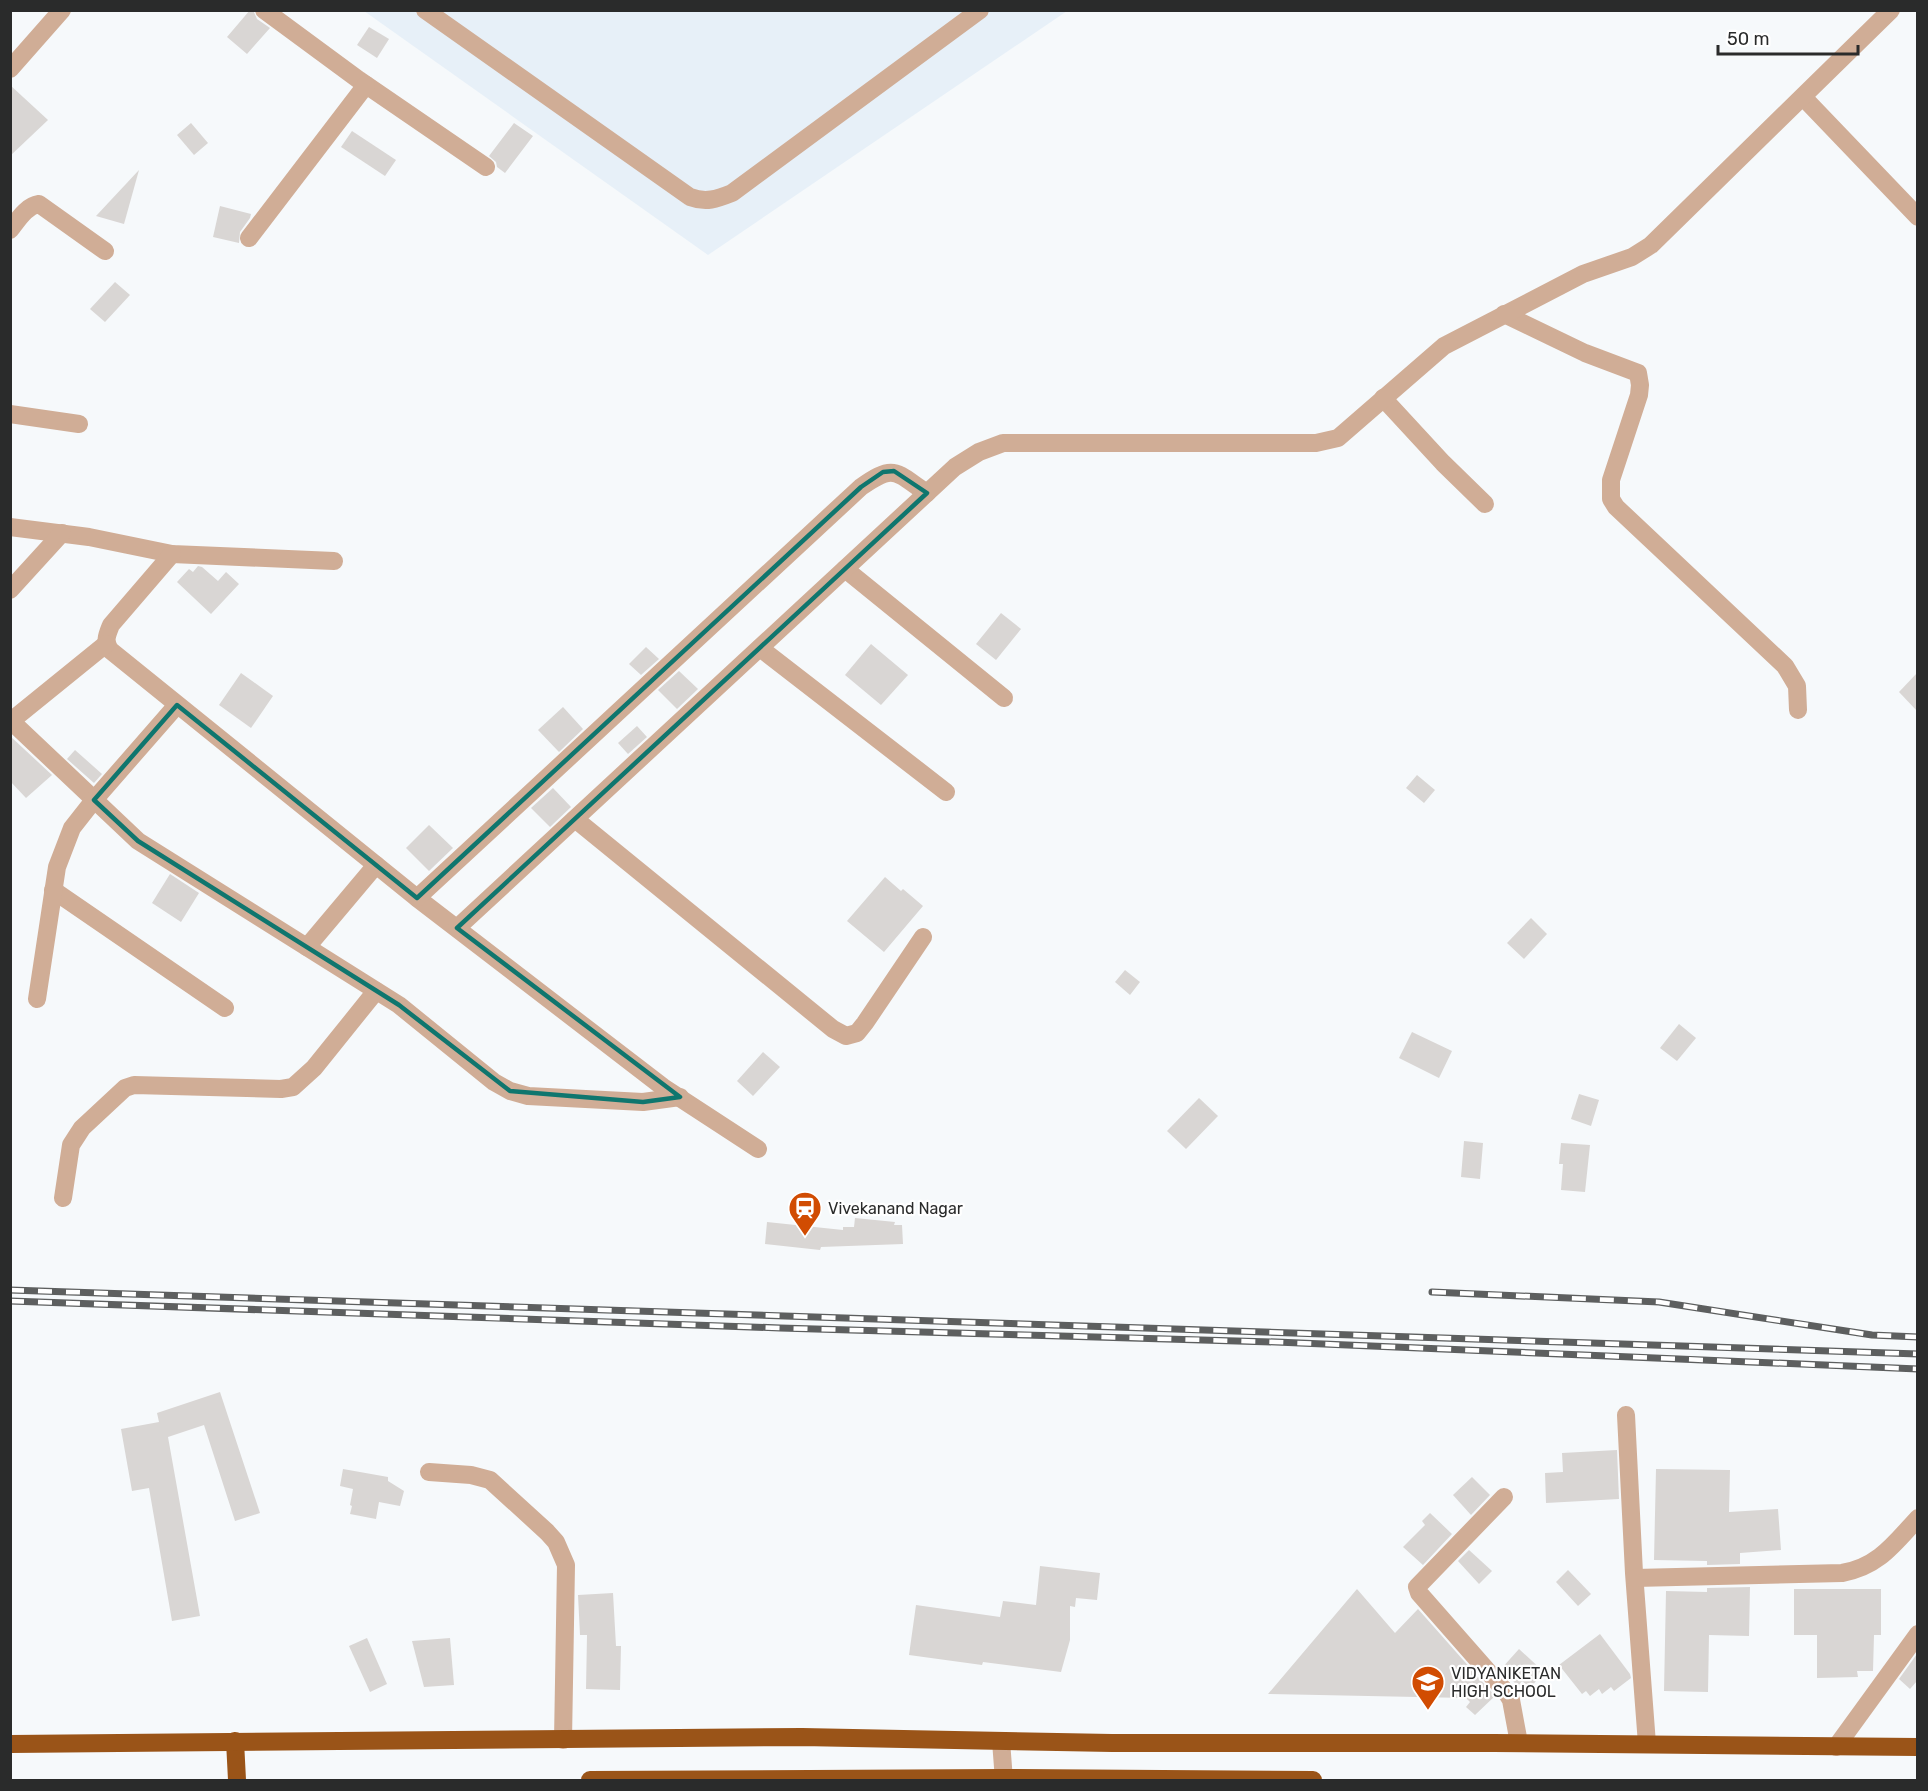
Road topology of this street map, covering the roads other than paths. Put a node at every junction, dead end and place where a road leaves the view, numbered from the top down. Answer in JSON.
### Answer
{"nodes":[{"id":1,"x":62,"y":10,"type":"edge"},
{"id":2,"x":264,"y":10,"type":"edge"},
{"id":3,"x":425,"y":10,"type":"edge"},
{"id":4,"x":980,"y":10,"type":"edge"},
{"id":5,"x":1891,"y":10,"type":"edge"},
{"id":6,"x":10,"y":69,"type":"edge"},
{"id":7,"x":366,"y":85,"type":"junction"},
{"id":8,"x":1803,"y":97,"type":"junction"},
{"id":9,"x":486,"y":167,"type":"dead end"},
{"id":10,"x":1917,"y":217,"type":"edge"},
{"id":11,"x":10,"y":230,"type":"edge"},
{"id":12,"x":249,"y":238,"type":"dead end"},
{"id":13,"x":105,"y":251,"type":"dead end"},
{"id":14,"x":1504,"y":314,"type":"junction"},
{"id":15,"x":1383,"y":398,"type":"junction"},
{"id":16,"x":10,"y":414,"type":"edge"},
{"id":17,"x":79,"y":424,"type":"dead end"},
{"id":18,"x":927,"y":493,"type":"junction"},
{"id":19,"x":1485,"y":504,"type":"dead end"},
{"id":20,"x":10,"y":527,"type":"edge"},
{"id":21,"x":62,"y":533,"type":"junction"},
{"id":22,"x":172,"y":554,"type":"junction"},
{"id":23,"x":334,"y":561,"type":"dead end"},
{"id":24,"x":845,"y":569,"type":"junction"},
{"id":25,"x":10,"y":590,"type":"edge"},
{"id":26,"x":106,"y":644,"type":"junction"},
{"id":27,"x":760,"y":648,"type":"junction"},
{"id":28,"x":1004,"y":698,"type":"dead end"},
{"id":29,"x":177,"y":705,"type":"junction"},
{"id":30,"x":1798,"y":710,"type":"dead end"},
{"id":31,"x":11,"y":721,"type":"edge"},
{"id":32,"x":946,"y":792,"type":"dead end"},
{"id":33,"x":94,"y":800,"type":"junction"},
{"id":34,"x":575,"y":819,"type":"junction"},
{"id":35,"x":376,"y":865,"type":"junction"},
{"id":36,"x":53,"y":890,"type":"junction"},
{"id":37,"x":417,"y":897,"type":"junction"},
{"id":38,"x":458,"y":928,"type":"junction"},
{"id":39,"x":923,"y":937,"type":"dead end"},
{"id":40,"x":307,"y":947,"type":"junction"},
{"id":41,"x":376,"y":991,"type":"junction"},
{"id":42,"x":37,"y":999,"type":"dead end"},
{"id":43,"x":225,"y":1008,"type":"dead end"},
{"id":44,"x":680,"y":1097,"type":"junction"},
{"id":45,"x":758,"y":1149,"type":"dead end"},
{"id":46,"x":63,"y":1198,"type":"dead end"},
{"id":47,"x":1626,"y":1415,"type":"dead end"},
{"id":48,"x":429,"y":1472,"type":"dead end"},
{"id":49,"x":1504,"y":1497,"type":"dead end"},
{"id":50,"x":1917,"y":1518,"type":"edge"},
{"id":51,"x":1635,"y":1578,"type":"junction"},
{"id":52,"x":1917,"y":1634,"type":"edge"},
{"id":53,"x":563,"y":1740,"type":"junction"},
{"id":54,"x":235,"y":1741,"type":"junction"},
{"id":55,"x":1001,"y":1741,"type":"junction"},
{"id":56,"x":1519,"y":1743,"type":"junction"},
{"id":57,"x":10,"y":1744,"type":"edge"},
{"id":58,"x":1647,"y":1744,"type":"junction"},
{"id":59,"x":1836,"y":1747,"type":"junction"},
{"id":60,"x":1917,"y":1747,"type":"edge"},
{"id":61,"x":1004,"y":1779,"type":"edge"},
{"id":62,"x":237,"y":1780,"type":"edge"},
{"id":63,"x":590,"y":1780,"type":"edge"},
{"id":64,"x":1313,"y":1780,"type":"edge"}],
"edges":[{"from":1,"to":6,"type":"street"},
{"from":2,"to":7,"type":"street"},
{"from":3,"to":4,"type":"street"},
{"from":5,"to":8,"type":"street"},
{"from":7,"to":9,"type":"street"},
{"from":7,"to":12,"type":"street"},
{"from":8,"to":10,"type":"street"},
{"from":8,"to":14,"type":"street"},
{"from":11,"to":13,"type":"street"},
{"from":14,"to":15,"type":"street"},
{"from":14,"to":30,"type":"street"},
{"from":15,"to":18,"type":"street"},
{"from":15,"to":19,"type":"street"},
{"from":16,"to":17,"type":"street"},
{"from":18,"to":24,"type":"street"},
{"from":18,"to":37,"type":"street"},
{"from":20,"to":21,"type":"street"},
{"from":21,"to":22,"type":"street"},
{"from":21,"to":25,"type":"street"},
{"from":22,"to":23,"type":"street"},
{"from":22,"to":26,"type":"street"},
{"from":24,"to":27,"type":"street"},
{"from":24,"to":28,"type":"street"},
{"from":26,"to":29,"type":"street"},
{"from":26,"to":31,"type":"street"},
{"from":27,"to":32,"type":"street"},
{"from":27,"to":34,"type":"street"},
{"from":29,"to":33,"type":"street"},
{"from":29,"to":35,"type":"street"},
{"from":31,"to":33,"type":"street"},
{"from":33,"to":36,"type":"street"},
{"from":33,"to":40,"type":"street"},
{"from":34,"to":38,"type":"street"},
{"from":34,"to":39,"type":"street"},
{"from":35,"to":37,"type":"street"},
{"from":35,"to":40,"type":"street"},
{"from":36,"to":42,"type":"street"},
{"from":36,"to":43,"type":"street"},
{"from":37,"to":38,"type":"street"},
{"from":38,"to":44,"type":"street"},
{"from":40,"to":41,"type":"street"},
{"from":41,"to":44,"type":"street"},
{"from":41,"to":46,"type":"street"},
{"from":44,"to":45,"type":"street"},
{"from":47,"to":51,"type":"street"},
{"from":48,"to":53,"type":"street"},
{"from":49,"to":56,"type":"street"},
{"from":50,"to":51,"type":"street"},
{"from":51,"to":58,"type":"street"},
{"from":52,"to":59,"type":"street"},
{"from":53,"to":54,"type":"highway"},
{"from":53,"to":55,"type":"highway"},
{"from":54,"to":57,"type":"highway"},
{"from":54,"to":62,"type":"highway"},
{"from":55,"to":56,"type":"highway"},
{"from":55,"to":61,"type":"street"},
{"from":56,"to":58,"type":"highway"},
{"from":58,"to":59,"type":"highway"},
{"from":59,"to":60,"type":"highway"},
{"from":61,"to":63,"type":"highway"},
{"from":61,"to":64,"type":"highway"}]}
